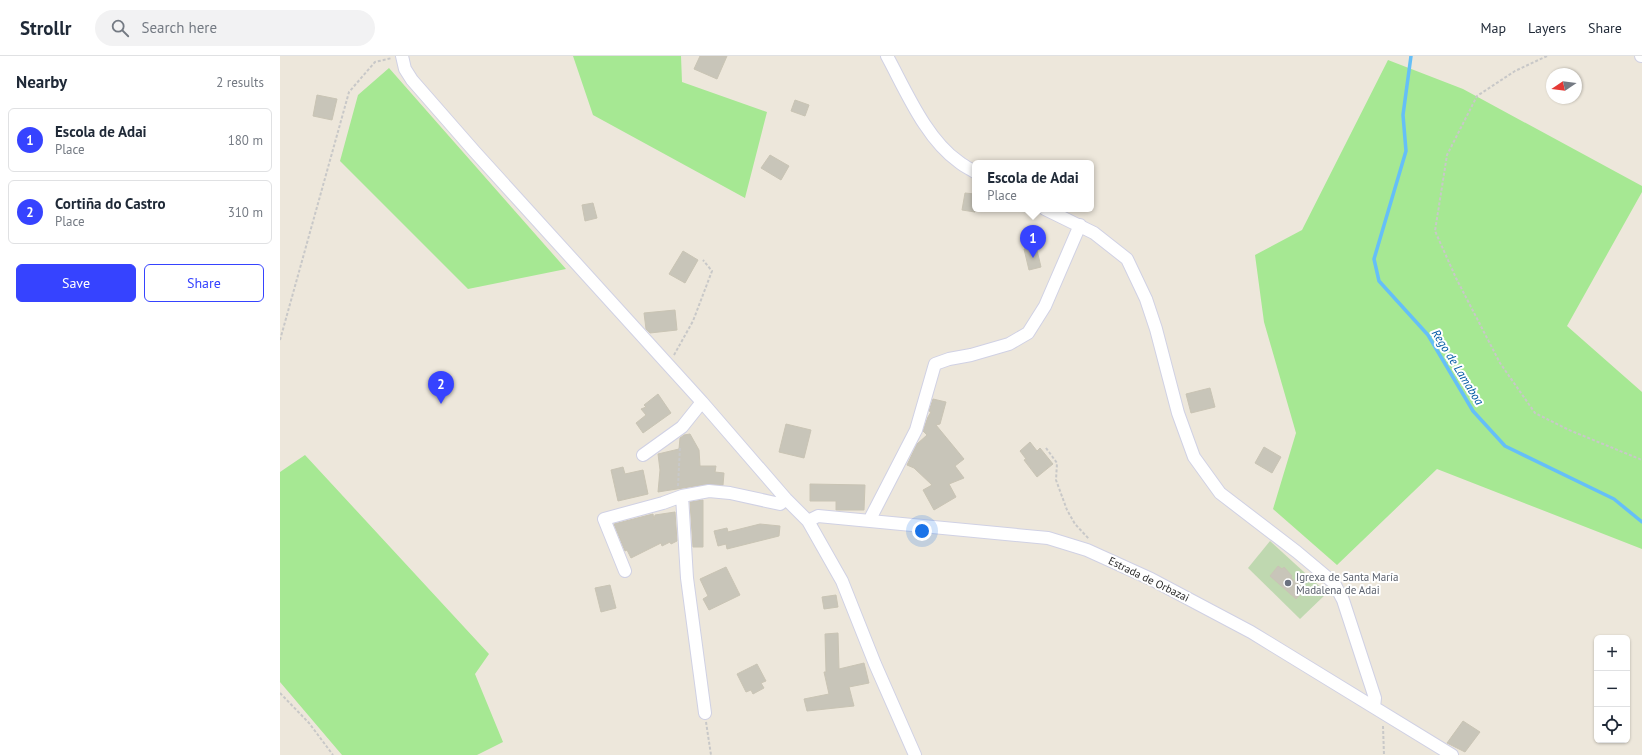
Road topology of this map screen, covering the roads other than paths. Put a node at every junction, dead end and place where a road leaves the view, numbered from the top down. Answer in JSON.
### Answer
{"nodes":[{"id":1,"x":887,"y":56,"type":"edge"},
{"id":2,"x":398,"y":57,"type":"edge"},
{"id":3,"x":972,"y":170,"type":"edge"},
{"id":4,"x":1052,"y":212,"type":"edge"},
{"id":5,"x":1080,"y":225,"type":"junction"},
{"id":6,"x":702,"y":402,"type":"junction"},
{"id":7,"x":643,"y":454,"type":"dead end"},
{"id":8,"x":680,"y":496,"type":"junction"},
{"id":9,"x":786,"y":499,"type":"junction"},
{"id":10,"x":808,"y":521,"type":"junction"},
{"id":11,"x":869,"y":521,"type":"junction"},
{"id":12,"x":625,"y":571,"type":"dead end"},
{"id":13,"x":1370,"y":683,"type":"junction"},
{"id":14,"x":1358,"y":698,"type":"junction"},
{"id":15,"x":1378,"y":710,"type":"junction"},
{"id":16,"x":705,"y":713,"type":"road end"},
{"id":17,"x":915,"y":755,"type":"edge"},
{"id":18,"x":1452,"y":755,"type":"edge"}],
"edges":[{"from":1,"to":3,"type":"street"},
{"from":2,"to":6,"type":"street"},
{"from":4,"to":5,"type":"street"},
{"from":5,"to":11,"type":"street"},
{"from":5,"to":13,"type":"street"},
{"from":6,"to":7,"type":"street"},
{"from":6,"to":9,"type":"street"},
{"from":8,"to":9,"type":"street"},
{"from":8,"to":12,"type":"street"},
{"from":8,"to":16,"type":"street"},
{"from":9,"to":10,"type":"street"},
{"from":10,"to":11,"type":"street","name":"Estrada de Orbazai"},
{"from":10,"to":17,"type":"street"},
{"from":11,"to":14,"type":"street","name":"Estrada de Orbazai"},
{"from":13,"to":14,"type":"street"},
{"from":13,"to":15,"type":"street"},
{"from":14,"to":15,"type":"street","name":"Estrada de Orbazai"},
{"from":15,"to":18,"type":"street","name":"Estrada de Orbazai"}]}
